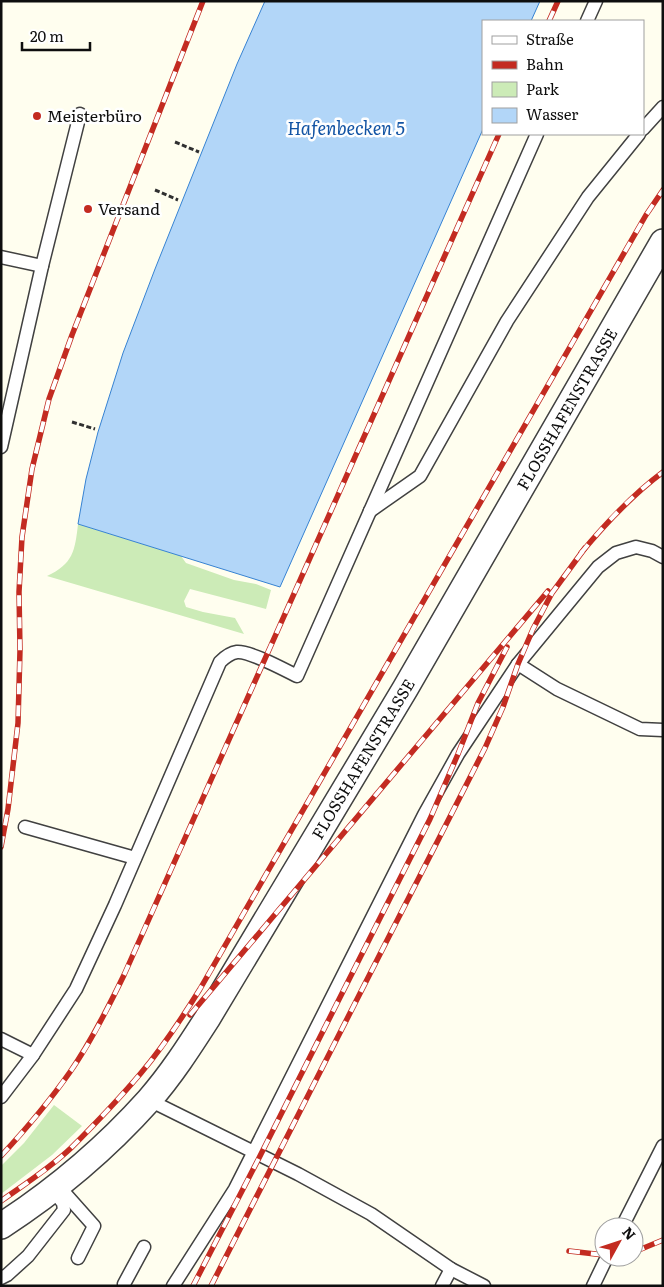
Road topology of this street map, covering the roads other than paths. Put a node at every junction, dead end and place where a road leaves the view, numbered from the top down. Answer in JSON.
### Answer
{"nodes":[{"id":1,"x":596,"y":1,"type":"edge"},
{"id":2,"x":587,"y":20,"type":"edge"},
{"id":3,"x":663,"y":107,"type":"edge"},
{"id":4,"x":80,"y":114,"type":"dead end"},
{"id":5,"x":644,"y":128,"type":"edge"},
{"id":6,"x":537,"y":135,"type":"edge"},
{"id":7,"x":638,"y":135,"type":"edge"},
{"id":8,"x":663,"y":242,"type":"edge"},
{"id":9,"x":1,"y":257,"type":"edge"},
{"id":10,"x":42,"y":266,"type":"junction"},
{"id":11,"x":1,"y":446,"type":"edge"},
{"id":12,"x":370,"y":511,"type":"junction"},
{"id":13,"x":663,"y":556,"type":"edge"},
{"id":14,"x":518,"y":664,"type":"junction"},
{"id":15,"x":663,"y":730,"type":"edge"},
{"id":16,"x":25,"y":827,"type":"dead end"},
{"id":17,"x":135,"y":858,"type":"junction"},
{"id":18,"x":1,"y":1040,"type":"edge"},
{"id":19,"x":33,"y":1055,"type":"junction"},
{"id":20,"x":1,"y":1097,"type":"edge"},
{"id":21,"x":149,"y":1100,"type":"junction"},
{"id":22,"x":663,"y":1146,"type":"edge"},
{"id":23,"x":254,"y":1152,"type":"junction"},
{"id":24,"x":55,"y":1188,"type":"junction"},
{"id":25,"x":627,"y":1217,"type":"edge"},
{"id":26,"x":1,"y":1226,"type":"edge"},
{"id":27,"x":144,"y":1247,"type":"dead end"},
{"id":28,"x":78,"y":1258,"type":"dead end"},
{"id":29,"x":602,"y":1267,"type":"edge"},
{"id":30,"x":450,"y":1269,"type":"junction"},
{"id":31,"x":1,"y":1278,"type":"edge"},
{"id":32,"x":124,"y":1284,"type":"dead end"},
{"id":33,"x":173,"y":1286,"type":"edge"},
{"id":34,"x":442,"y":1286,"type":"edge"},
{"id":35,"x":484,"y":1286,"type":"edge"},
{"id":36,"x":593,"y":1286,"type":"edge"}],
"edges":[{"from":1,"to":2,"type":"lane"},
{"from":3,"to":5,"type":"lane"},
{"from":4,"to":10,"type":"lane"},
{"from":6,"to":12,"type":"lane"},
{"from":7,"to":12,"type":"lane"},
{"from":8,"to":21,"type":"street","name":"FLOSSHAFENSTRASSE"},
{"from":9,"to":10,"type":"lane"},
{"from":10,"to":11,"type":"lane"},
{"from":12,"to":17,"type":"lane"},
{"from":13,"to":14,"type":"lane"},
{"from":14,"to":15,"type":"lane"},
{"from":14,"to":23,"type":"lane"},
{"from":16,"to":17,"type":"lane"},
{"from":17,"to":19,"type":"lane"},
{"from":18,"to":19,"type":"lane"},
{"from":19,"to":20,"type":"lane"},
{"from":21,"to":23,"type":"lane"},
{"from":21,"to":24,"type":"street","name":"FLOSSHAFENSTRASSE"},
{"from":22,"to":25,"type":"lane"},
{"from":23,"to":30,"type":"lane"},
{"from":23,"to":33,"type":"lane"},
{"from":24,"to":26,"type":"street","name":"FLOSSHAFENSTRASSE"},
{"from":24,"to":28,"type":"lane"},
{"from":24,"to":31,"type":"lane"},
{"from":27,"to":32,"type":"lane"},
{"from":29,"to":36,"type":"lane"},
{"from":30,"to":34,"type":"lane"},
{"from":30,"to":35,"type":"lane"}]}
